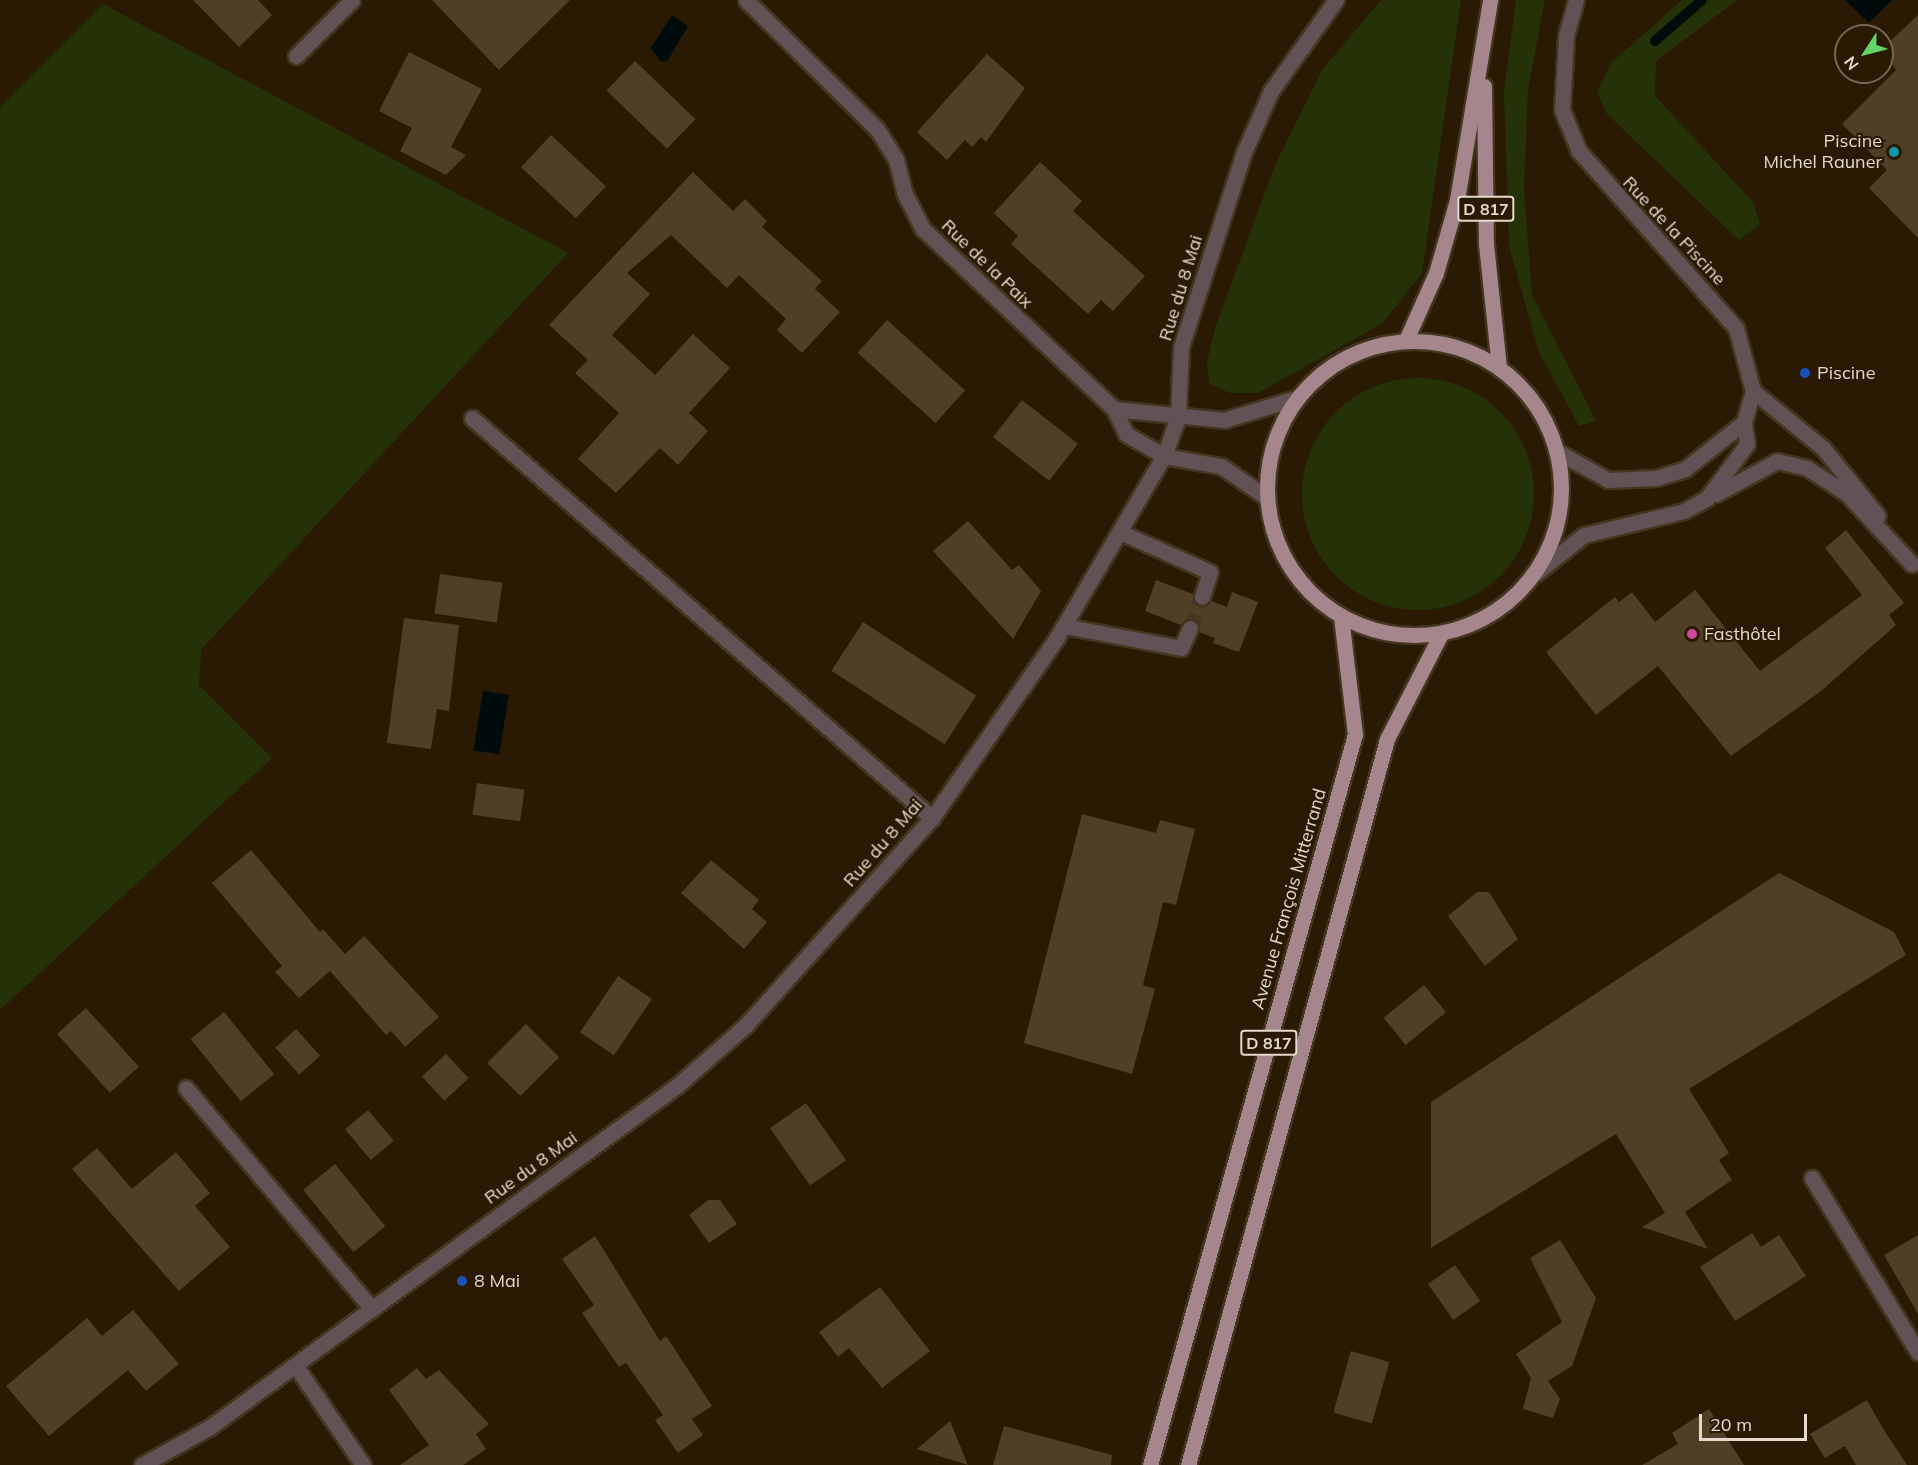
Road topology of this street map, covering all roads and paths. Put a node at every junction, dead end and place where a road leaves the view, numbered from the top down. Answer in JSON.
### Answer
{"nodes":[{"id":1,"x":351,"y":0,"type":"edge"},
{"id":2,"x":746,"y":0,"type":"edge"},
{"id":3,"x":1336,"y":0,"type":"edge"},
{"id":4,"x":1490,"y":0,"type":"edge"},
{"id":5,"x":1576,"y":0,"type":"edge"},
{"id":6,"x":1483,"y":50,"type":"junction"},
{"id":7,"x":296,"y":56,"type":"dead end"},
{"id":8,"x":1406,"y":340,"type":"junction"},
{"id":9,"x":1499,"y":367,"type":"junction"},
{"id":10,"x":1753,"y":391,"type":"junction"},
{"id":11,"x":1296,"y":398,"type":"junction"},
{"id":12,"x":1114,"y":409,"type":"junction"},
{"id":13,"x":472,"y":417,"type":"dead end"},
{"id":14,"x":1178,"y":417,"type":"junction"},
{"id":15,"x":1744,"y":422,"type":"junction"},
{"id":16,"x":1557,"y":452,"type":"junction"},
{"id":17,"x":1164,"y":456,"type":"junction"},
{"id":18,"x":1266,"y":497,"type":"junction"},
{"id":19,"x":1704,"y":500,"type":"junction"},
{"id":20,"x":1120,"y":532,"type":"junction"},
{"id":21,"x":1915,"y":570,"type":"edge"},
{"id":22,"x":1536,"y":573,"type":"junction"},
{"id":23,"x":1202,"y":597,"type":"tunnel mouth"},
{"id":24,"x":1341,"y":617,"type":"junction"},
{"id":25,"x":1064,"y":626,"type":"junction"},
{"id":26,"x":1190,"y":628,"type":"tunnel mouth"},
{"id":27,"x":1441,"y":634,"type":"junction"},
{"id":28,"x":932,"y":818,"type":"junction"},
{"id":29,"x":186,"y":1088,"type":"dead end"},
{"id":30,"x":1812,"y":1178,"type":"dead end"},
{"id":31,"x":372,"y":1309,"type":"junction"},
{"id":32,"x":1918,"y":1352,"type":"edge"},
{"id":33,"x":295,"y":1365,"type":"junction"},
{"id":34,"x":142,"y":1465,"type":"edge"},
{"id":35,"x":363,"y":1465,"type":"edge"},
{"id":36,"x":1150,"y":1465,"type":"edge"},
{"id":37,"x":1188,"y":1465,"type":"edge"}],
"edges":[{"from":1,"to":7,"type":"street"},
{"from":2,"to":12,"type":"street","name":"Rue de la Paix"},
{"from":3,"to":14,"type":"street","name":"Rue du 8 Mai"},
{"from":4,"to":6,"type":"main road","number":"D 817"},
{"from":5,"to":10,"type":"street","name":"Rue de la Piscine"},
{"from":6,"to":8,"type":"main road","number":"D 817"},
{"from":6,"to":9,"type":"main road","number":"D 817"},
{"from":8,"to":9,"type":"main road"},
{"from":8,"to":11,"type":"main road"},
{"from":9,"to":16,"type":"main road"},
{"from":10,"to":15,"type":"street"},
{"from":10,"to":21,"type":"street"},
{"from":11,"to":14,"type":"street"},
{"from":11,"to":18,"type":"main road"},
{"from":12,"to":14,"type":"street"},
{"from":12,"to":17,"type":"street","name":"Rue de la Paix"},
{"from":13,"to":28,"type":"street"},
{"from":14,"to":17,"type":"street","name":"Rue du 8 Mai"},
{"from":15,"to":16,"type":"street"},
{"from":15,"to":19,"type":"street"},
{"from":16,"to":22,"type":"main road"},
{"from":17,"to":18,"type":"street"},
{"from":17,"to":20,"type":"street","name":"Rue du 8 Mai"},
{"from":18,"to":24,"type":"main road"},
{"from":19,"to":21,"type":"street"},
{"from":19,"to":22,"type":"street"},
{"from":20,"to":23,"type":"street"},
{"from":20,"to":25,"type":"street","name":"Rue du 8 Mai"},
{"from":22,"to":27,"type":"main road"},
{"from":24,"to":27,"type":"main road"},
{"from":24,"to":36,"type":"main road","name":"Avenue François Mitterrand","number":"D 817"},
{"from":25,"to":26,"type":"street"},
{"from":25,"to":28,"type":"street","name":"Rue du 8 Mai"},
{"from":27,"to":37,"type":"main road","number":"D 817"},
{"from":28,"to":31,"type":"street","name":"Rue du 8 Mai"},
{"from":29,"to":31,"type":"street"},
{"from":30,"to":32,"type":"street"},
{"from":31,"to":33,"type":"street","name":"Rue du 8 Mai"},
{"from":33,"to":34,"type":"street","name":"Rue du 8 Mai"},
{"from":33,"to":35,"type":"street"}]}
